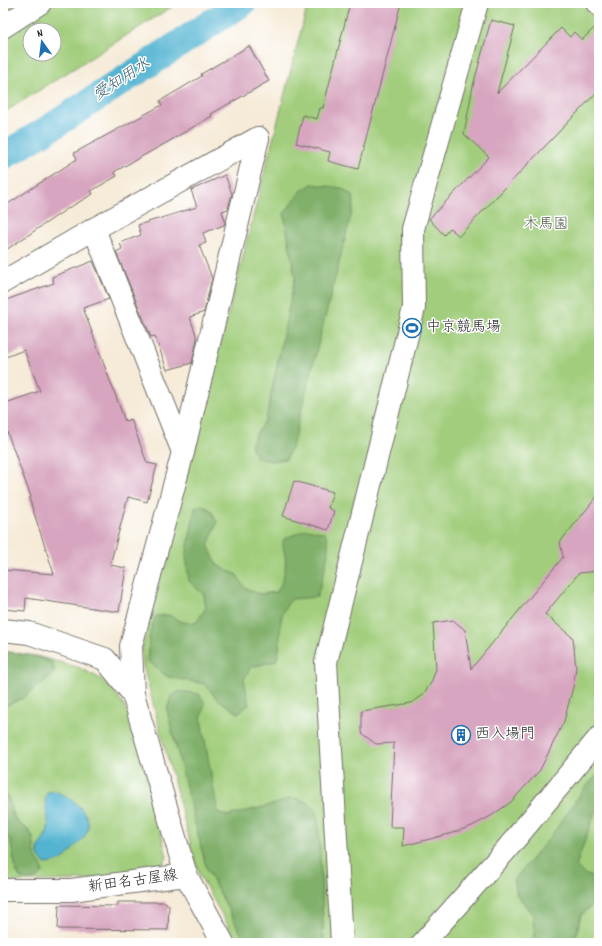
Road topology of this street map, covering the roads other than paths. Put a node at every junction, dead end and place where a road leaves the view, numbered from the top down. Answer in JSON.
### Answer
{"nodes":[{"id":1,"x":40,"y":3,"type":"edge"},
{"id":2,"x":477,"y":3,"type":"edge"},
{"id":3,"x":3,"y":27,"type":"edge"},
{"id":4,"x":94,"y":229,"type":"junction"},
{"id":5,"x":3,"y":282,"type":"edge"},
{"id":6,"x":183,"y":452,"type":"junction"},
{"id":7,"x":3,"y":630,"type":"edge"},
{"id":8,"x":133,"y":694,"type":"junction"},
{"id":9,"x":599,"y":738,"type":"edge"},
{"id":10,"x":186,"y":875,"type":"junction"},
{"id":11,"x":3,"y":890,"type":"edge"},
{"id":12,"x":223,"y":943,"type":"edge"},
{"id":13,"x":342,"y":943,"type":"edge"},
{"id":14,"x":423,"y":943,"type":"edge"}],
"edges":[{"from":1,"to":3,"type":"street"},
{"from":2,"to":13,"type":"street"},
{"from":4,"to":5,"type":"street"},
{"from":4,"to":6,"type":"street"},
{"from":4,"to":6,"type":"street"},
{"from":6,"to":8,"type":"street"},
{"from":7,"to":8,"type":"street"},
{"from":8,"to":10,"type":"street"},
{"from":9,"to":14,"type":"street"},
{"from":10,"to":11,"type":"street","name":"新田名古屋線"},
{"from":10,"to":12,"type":"street","name":"新田名古屋線"}]}
